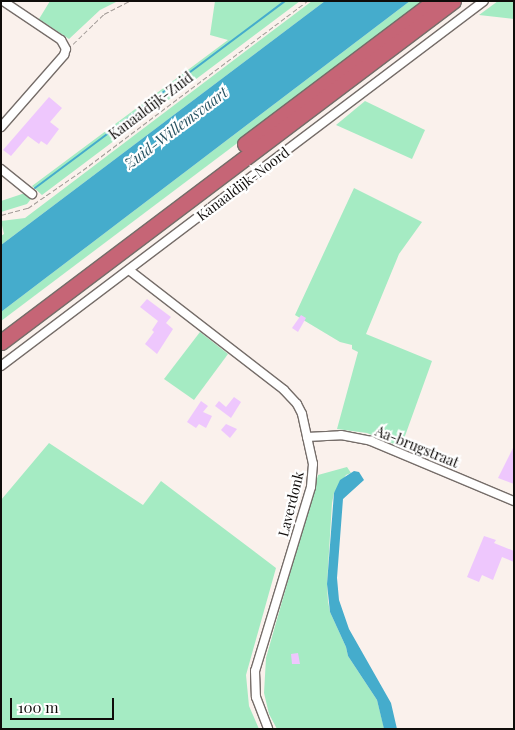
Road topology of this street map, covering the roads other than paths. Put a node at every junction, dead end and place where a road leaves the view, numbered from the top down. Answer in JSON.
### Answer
{"nodes":[{"id":1,"x":3,"y":1,"type":"edge"},
{"id":2,"x":435,"y":1,"type":"edge"},
{"id":3,"x":453,"y":1,"type":"edge"},
{"id":4,"x":484,"y":1,"type":"edge"},
{"id":5,"x":1,"y":127,"type":"edge"},
{"id":6,"x":1,"y":169,"type":"edge"},
{"id":7,"x":32,"y":194,"type":"dead end"},
{"id":8,"x":129,"y":270,"type":"junction"},
{"id":9,"x":1,"y":329,"type":"edge"},
{"id":10,"x":1,"y":342,"type":"edge"},
{"id":11,"x":1,"y":366,"type":"edge"},
{"id":12,"x":307,"y":437,"type":"junction"},
{"id":13,"x":514,"y":501,"type":"edge"},
{"id":14,"x":268,"y":729,"type":"edge"}],
"edges":[{"from":1,"to":5,"type":"street"},
{"from":2,"to":9,"type":"highway"},
{"from":3,"to":10,"type":"highway","name":"Kanaaldijk-Noord"},
{"from":4,"to":8,"type":"street","name":"Kanaaldijk-Noord"},
{"from":6,"to":7,"type":"street"},
{"from":8,"to":11,"type":"street","name":"Kanaaldijk-Noord"},
{"from":8,"to":12,"type":"street","name":"Laverdonk"},
{"from":12,"to":13,"type":"street","name":"Aa-brugstraat"},
{"from":12,"to":14,"type":"street","name":"Laverdonk"}]}
